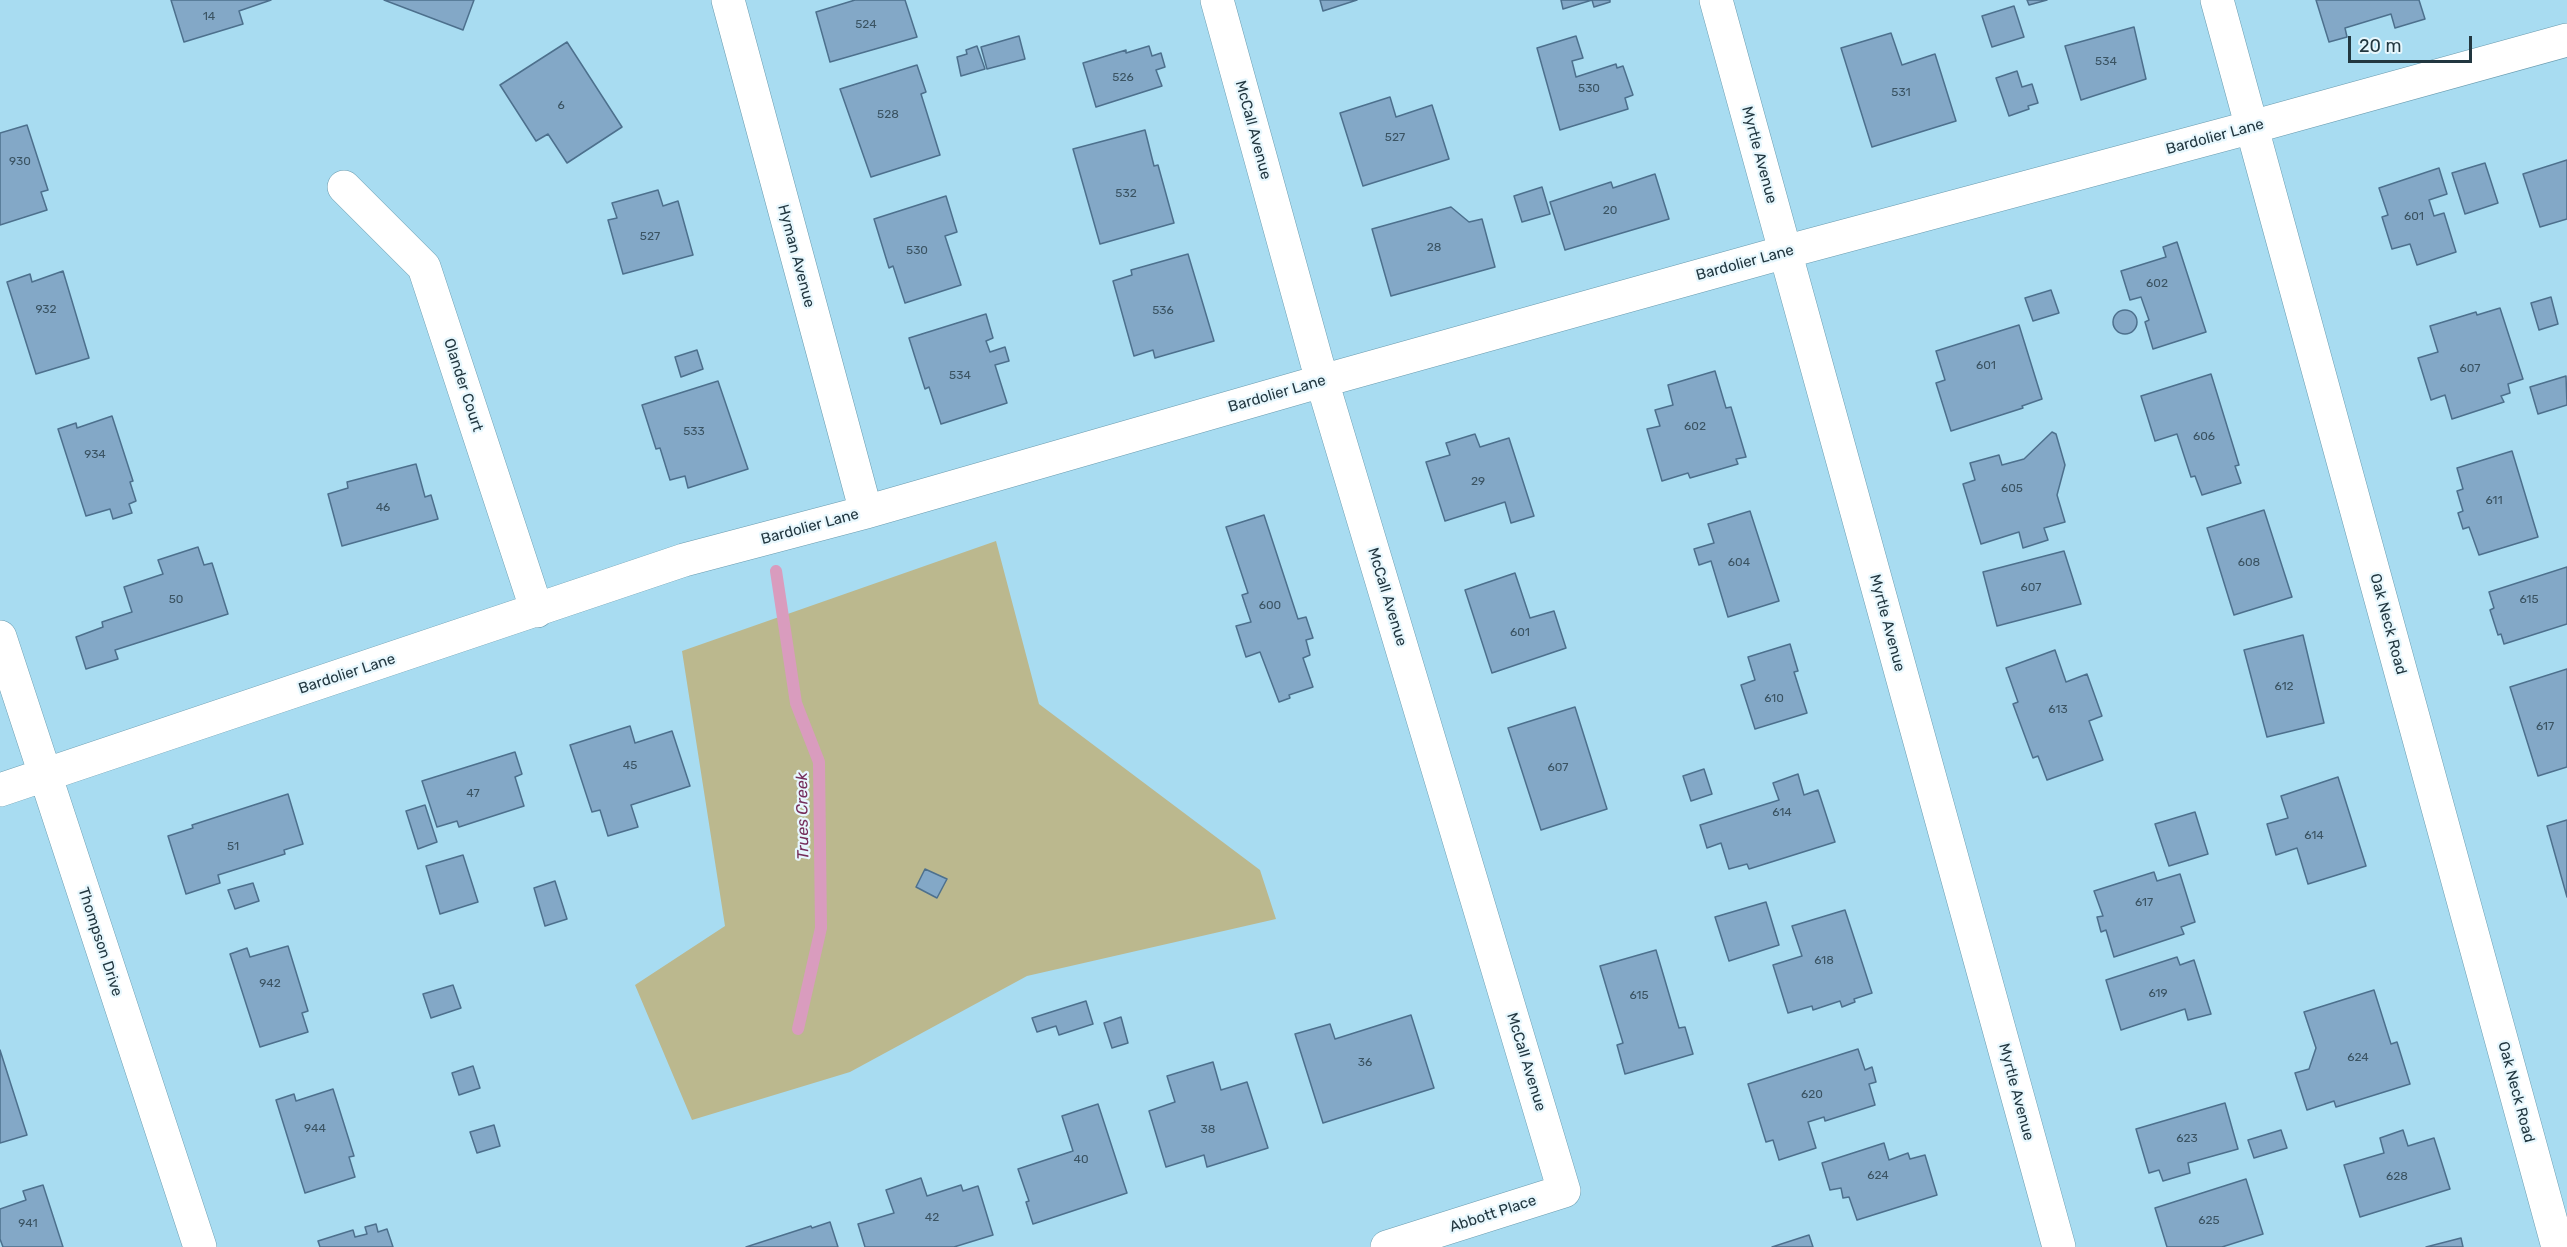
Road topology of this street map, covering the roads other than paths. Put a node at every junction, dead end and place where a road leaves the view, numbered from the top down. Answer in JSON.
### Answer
{"nodes":[{"id":1,"x":728,"y":0,"type":"edge"},
{"id":2,"x":1217,"y":0,"type":"edge"},
{"id":3,"x":1716,"y":0,"type":"edge"},
{"id":4,"x":2217,"y":0,"type":"edge"},
{"id":5,"x":2567,"y":40,"type":"edge"},
{"id":6,"x":2252,"y":127,"type":"junction"},
{"id":7,"x":344,"y":187,"type":"dead end"},
{"id":8,"x":1785,"y":252,"type":"junction"},
{"id":9,"x":1322,"y":381,"type":"junction"},
{"id":10,"x":866,"y":512,"type":"junction"},
{"id":11,"x":537,"y":610,"type":"junction"},
{"id":12,"x":0,"y":637,"type":"edge"},
{"id":13,"x":46,"y":774,"type":"junction"},
{"id":14,"x":0,"y":790,"type":"edge"},
{"id":15,"x":1564,"y":1191,"type":"joint"},
{"id":16,"x":200,"y":1247,"type":"edge"},
{"id":17,"x":1388,"y":1247,"type":"edge"},
{"id":18,"x":2059,"y":1247,"type":"edge"},
{"id":19,"x":2558,"y":1247,"type":"edge"}],
"edges":[{"from":1,"to":10,"type":"street","name":"Hyman Avenue"},
{"from":2,"to":9,"type":"street","name":"McCall Avenue"},
{"from":3,"to":8,"type":"street","name":"Myrtle Avenue"},
{"from":4,"to":6,"type":"street","name":"Oak Neck Road"},
{"from":5,"to":6,"type":"street","name":"Bardolier Lane"},
{"from":6,"to":8,"type":"street","name":"Bardolier Lane"},
{"from":6,"to":19,"type":"street","name":"Oak Neck Road"},
{"from":7,"to":11,"type":"street","name":"Olander Court"},
{"from":8,"to":9,"type":"street","name":"Bardolier Lane"},
{"from":8,"to":18,"type":"street","name":"Myrtle Avenue"},
{"from":9,"to":10,"type":"street","name":"Bardolier Lane"},
{"from":9,"to":15,"type":"street","name":"McCall Avenue"},
{"from":10,"to":11,"type":"street","name":"Bardolier Lane"},
{"from":11,"to":13,"type":"street","name":"Bardolier Lane"},
{"from":12,"to":13,"type":"street","name":"Thompson Drive"},
{"from":13,"to":14,"type":"street","name":"Bardolier Lane"},
{"from":13,"to":16,"type":"street","name":"Thompson Drive"},
{"from":15,"to":17,"type":"street","name":"Abbott Place"}]}
